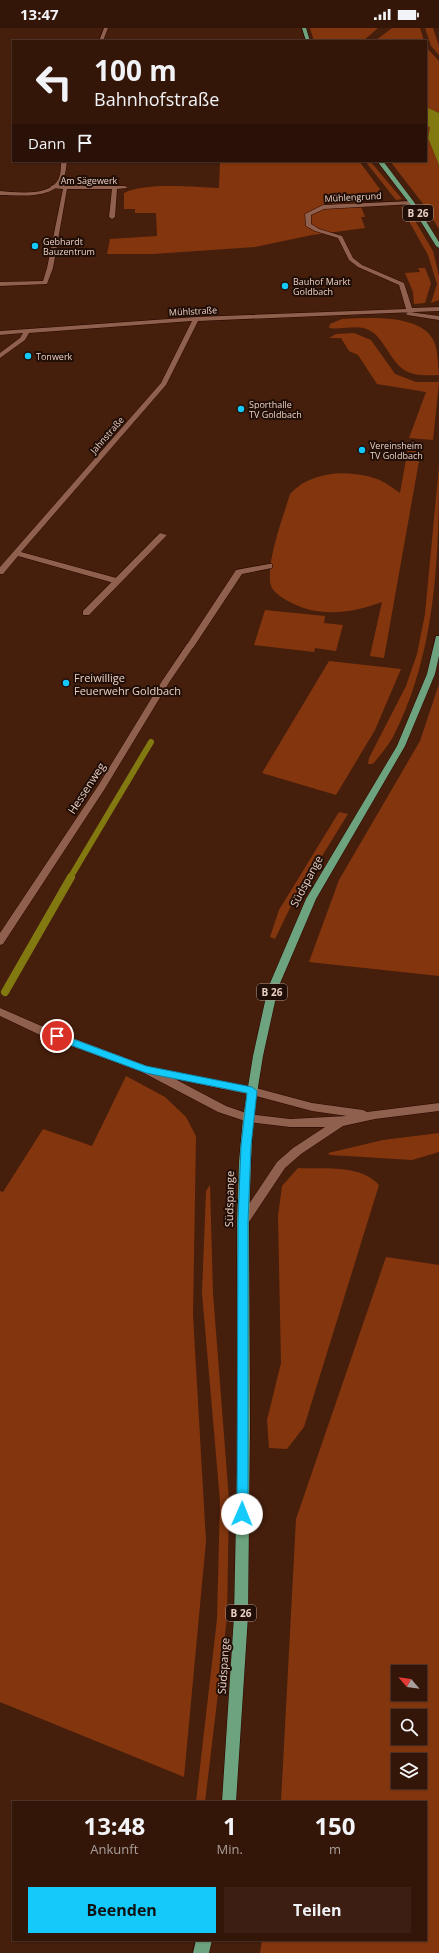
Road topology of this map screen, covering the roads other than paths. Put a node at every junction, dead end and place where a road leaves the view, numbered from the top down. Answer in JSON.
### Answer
{"nodes":[{"id":1,"x":106,"y":28,"type":"edge"},
{"id":2,"x":304,"y":28,"type":"edge"},
{"id":3,"x":101,"y":40,"type":"edge"},
{"id":4,"x":308,"y":40,"type":"edge"},
{"id":5,"x":64,"y":162,"type":"edge"},
{"id":6,"x":381,"y":162,"type":"edge"},
{"id":7,"x":53,"y":187,"type":"junction"},
{"id":8,"x":65,"y":188,"type":"junction"},
{"id":9,"x":115,"y":188,"type":"junction"},
{"id":10,"x":125,"y":188,"type":"dead end"},
{"id":11,"x":0,"y":193,"type":"edge"},
{"id":12,"x":412,"y":203,"type":"junction"},
{"id":13,"x":112,"y":217,"type":"dead end"},
{"id":14,"x":439,"y":246,"type":"edge"},
{"id":15,"x":0,"y":284,"type":"edge"},
{"id":16,"x":439,"y":309,"type":"edge"},
{"id":17,"x":409,"y":310,"type":"junction"},
{"id":18,"x":387,"y":312,"type":"junction"},
{"id":19,"x":439,"y":318,"type":"edge"},
{"id":20,"x":196,"y":319,"type":"junction"},
{"id":21,"x":27,"y":331,"type":"junction"},
{"id":22,"x":0,"y":333,"type":"edge"},
{"id":23,"x":0,"y":356,"type":"edge"},
{"id":24,"x":163,"y":535,"type":"dead end"},
{"id":25,"x":17,"y":553,"type":"junction"},
{"id":26,"x":270,"y":566,"type":"dead end"},
{"id":27,"x":0,"y":572,"type":"edge"},
{"id":28,"x":117,"y":582,"type":"junction"},
{"id":29,"x":86,"y":613,"type":"dead end"},
{"id":30,"x":439,"y":638,"type":"edge"},
{"id":31,"x":0,"y":941,"type":"edge"},
{"id":32,"x":0,"y":1012,"type":"edge"},
{"id":33,"x":146,"y":1069,"type":"junction"},
{"id":34,"x":252,"y":1091,"type":"junction"},
{"id":35,"x":439,"y":1107,"type":"edge"},
{"id":36,"x":375,"y":1115,"type":"junction"},
{"id":37,"x":248,"y":1118,"type":"junction"},
{"id":38,"x":340,"y":1122,"type":"junction"},
{"id":39,"x":243,"y":1222,"type":"junction"},
{"id":40,"x":229,"y":1801,"type":"edge"},
{"id":41,"x":204,"y":1941,"type":"edge"},
{"id":42,"x":201,"y":1953,"type":"edge"}],
"edges":[{"from":1,"to":3,"type":"street"},
{"from":2,"to":4,"type":"main road"},
{"from":5,"to":7,"type":"street","name":"Am Sägewerk"},
{"from":6,"to":12,"type":"main road","number":"B 26"},
{"from":7,"to":8,"type":"street","name":"Am Sägewerk"},
{"from":7,"to":11,"type":"street","name":"Am Sägewerk"},
{"from":8,"to":9,"type":"street","name":"Am Sägewerk"},
{"from":8,"to":15,"type":"street"},
{"from":9,"to":10,"type":"street","name":"Am Sägewerk"},
{"from":9,"to":13,"type":"street"},
{"from":12,"to":14,"type":"main road","number":"B 26"},
{"from":12,"to":17,"type":"street","name":"Mühlengrund"},
{"from":16,"to":17,"type":"street","name":"Mühlstraße"},
{"from":17,"to":18,"type":"street","name":"Mühlstraße"},
{"from":18,"to":19,"type":"street","name":"Mühlstraße"},
{"from":18,"to":20,"type":"street","name":"Mühlstraße"},
{"from":20,"to":21,"type":"street","name":"Mühlstraße"},
{"from":20,"to":25,"type":"street","name":"Jahnstraße"},
{"from":21,"to":22,"type":"street","name":"Mühlstraße"},
{"from":21,"to":23,"type":"street"},
{"from":24,"to":28,"type":"street"},
{"from":25,"to":27,"type":"street","name":"Jahnstraße"},
{"from":25,"to":28,"type":"street"},
{"from":26,"to":31,"type":"street","name":"Hessenweg"},
{"from":28,"to":29,"type":"street"},
{"from":30,"to":34,"type":"main road","name":"Südspange","number":"B 26"},
{"from":32,"to":33,"type":"street"},
{"from":33,"to":34,"type":"street"},
{"from":33,"to":37,"type":"street"},
{"from":34,"to":36,"type":"street"},
{"from":34,"to":37,"type":"main road","name":"Südspange","number":"B 26"},
{"from":35,"to":36,"type":"street"},
{"from":36,"to":38,"type":"street"},
{"from":37,"to":38,"type":"street"},
{"from":37,"to":39,"type":"main road","name":"Südspange","number":"B 26"},
{"from":38,"to":39,"type":"street"},
{"from":39,"to":40,"type":"main road","name":"Südspange","number":"B 26"},
{"from":41,"to":42,"type":"main road"}]}
